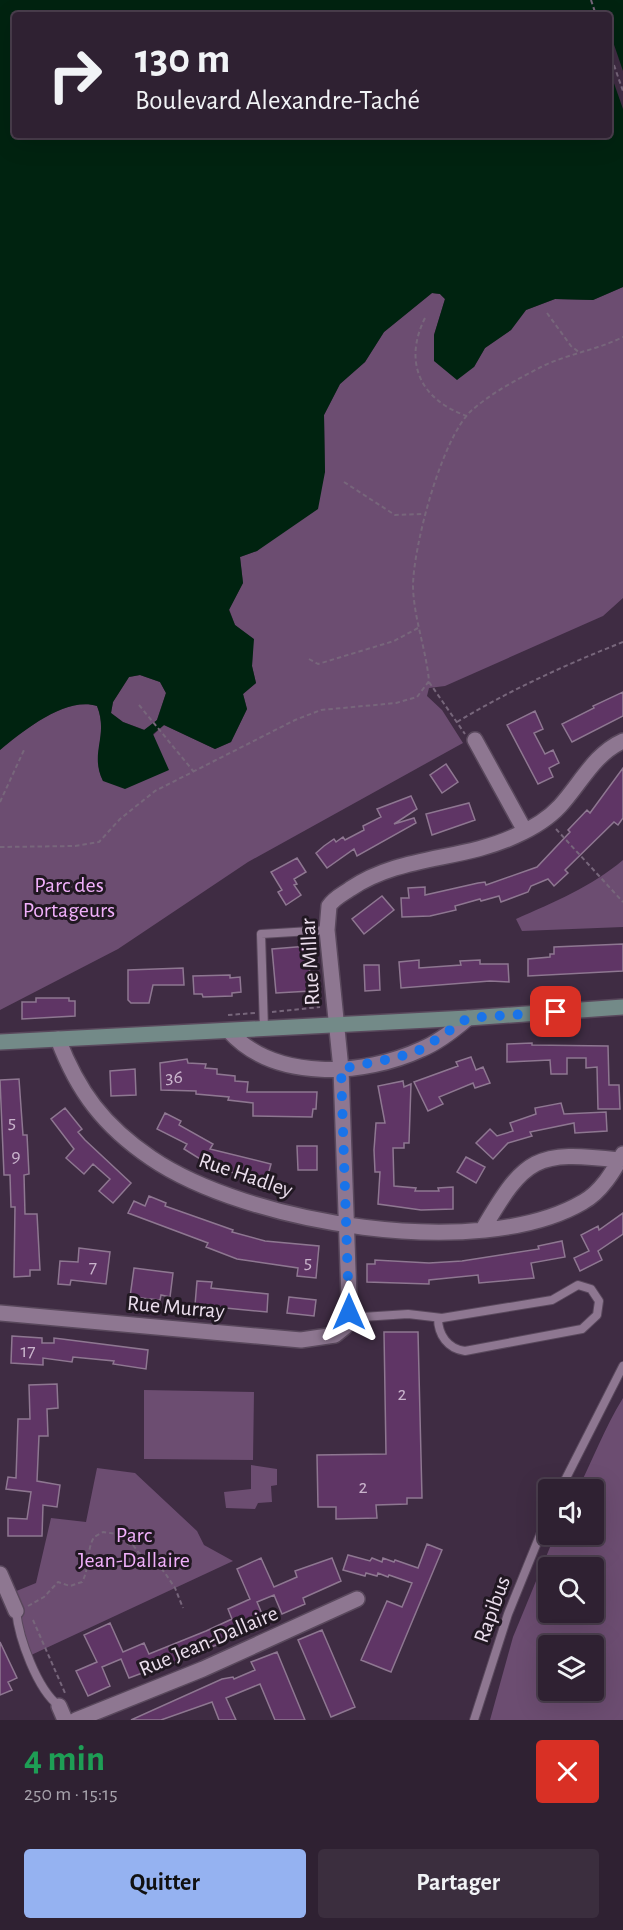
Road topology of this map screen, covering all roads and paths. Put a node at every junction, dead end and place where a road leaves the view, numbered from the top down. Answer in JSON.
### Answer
{"nodes":[{"id":1,"x":612,"y":60,"type":"edge"},
{"id":2,"x":623,"y":91,"type":"edge"},
{"id":3,"x":547,"y":313,"type":"dead end"},
{"id":4,"x":425,"y":318,"type":"dead end"},
{"id":5,"x":623,"y":337,"type":"edge"},
{"id":6,"x":580,"y":353,"type":"junction"},
{"id":7,"x":467,"y":416,"type":"junction"},
{"id":8,"x":344,"y":482,"type":"dead end"},
{"id":9,"x":423,"y":514,"type":"junction"},
{"id":10,"x":418,"y":628,"type":"junction"},
{"id":11,"x":623,"y":642,"type":"edge"},
{"id":12,"x":309,"y":659,"type":"dead end"},
{"id":13,"x":429,"y":681,"type":"junction"},
{"id":14,"x":139,"y":705,"type":"dead end"},
{"id":15,"x":457,"y":722,"type":"junction"},
{"id":16,"x":475,"y":740,"type":"joint"},
{"id":17,"x":623,"y":741,"type":"edge"},
{"id":18,"x":24,"y":750,"type":"dead end"},
{"id":19,"x":194,"y":772,"type":"junction"},
{"id":20,"x":0,"y":802,"type":"edge"},
{"id":21,"x":546,"y":819,"type":"junction"},
{"id":22,"x":525,"y":831,"type":"junction"},
{"id":23,"x":0,"y":847,"type":"edge"},
{"id":24,"x":623,"y":902,"type":"edge"},
{"id":25,"x":327,"y":930,"type":"junction"},
{"id":26,"x":322,"y":1006,"type":"dead end"},
{"id":27,"x":623,"y":1007,"type":"edge"},
{"id":28,"x":263,"y":1013,"type":"junction"},
{"id":29,"x":220,"y":1016,"type":"dead end"},
{"id":30,"x":468,"y":1018,"type":"junction"},
{"id":31,"x":336,"y":1025,"type":"junction"},
{"id":32,"x":264,"y":1029,"type":"junction"},
{"id":33,"x":229,"y":1031,"type":"junction"},
{"id":34,"x":58,"y":1039,"type":"junction"},
{"id":35,"x":0,"y":1042,"type":"edge"},
{"id":36,"x":341,"y":1069,"type":"junction"},
{"id":37,"x":621,"y":1157,"type":"edge"},
{"id":38,"x":347,"y":1225,"type":"junction"},
{"id":39,"x":483,"y":1229,"type":"junction"},
{"id":40,"x":0,"y":1313,"type":"edge"},
{"id":41,"x":438,"y":1318,"type":"junction"},
{"id":42,"x":346,"y":1323,"type":"junction"},
{"id":43,"x":623,"y":1366,"type":"edge"},
{"id":44,"x":566,"y":1479,"type":"edge"},
{"id":45,"x":538,"y":1539,"type":"edge"},
{"id":46,"x":0,"y":1574,"type":"edge"},
{"id":47,"x":357,"y":1599,"type":"dead end"},
{"id":48,"x":183,"y":1608,"type":"dead end"},
{"id":49,"x":16,"y":1611,"type":"junction"},
{"id":50,"x":33,"y":1620,"type":"dead end"},
{"id":51,"x":62,"y":1713,"type":"edge"},
{"id":52,"x":76,"y":1720,"type":"edge"},
{"id":53,"x":474,"y":1720,"type":"edge"}],
"edges":[{"from":1,"to":2,"type":"path"},
{"from":3,"to":6,"type":"path"},
{"from":4,"to":7,"type":"path"},
{"from":5,"to":6,"type":"path"},
{"from":6,"to":7,"type":"path"},
{"from":7,"to":9,"type":"path"},
{"from":8,"to":9,"type":"path"},
{"from":9,"to":10,"type":"path"},
{"from":10,"to":12,"type":"path"},
{"from":10,"to":13,"type":"path"},
{"from":11,"to":15,"type":"path"},
{"from":13,"to":15,"type":"path"},
{"from":13,"to":19,"type":"path"},
{"from":14,"to":19,"type":"path"},
{"from":15,"to":16,"type":"path"},
{"from":16,"to":22,"type":"street"},
{"from":17,"to":21,"type":"street","name":"Rue Millar"},
{"from":18,"to":20,"type":"path"},
{"from":19,"to":23,"type":"path"},
{"from":21,"to":22,"type":"street","name":"Rue Millar"},
{"from":21,"to":24,"type":"path"},
{"from":22,"to":25,"type":"street","name":"Rue Millar"},
{"from":25,"to":28,"type":"lane"},
{"from":25,"to":31,"type":"street","name":"Rue Millar"},
{"from":26,"to":28,"type":"path"},
{"from":27,"to":30,"type":"main road"},
{"from":28,"to":29,"type":"path"},
{"from":28,"to":32,"type":"lane"},
{"from":30,"to":31,"type":"main road"},
{"from":30,"to":36,"type":"street"},
{"from":31,"to":32,"type":"main road"},
{"from":31,"to":36,"type":"street","name":"Rue Millar"},
{"from":32,"to":33,"type":"main road"},
{"from":33,"to":34,"type":"main road"},
{"from":33,"to":36,"type":"street"},
{"from":34,"to":35,"type":"main road"},
{"from":34,"to":38,"type":"street","name":"Rue Hadley"},
{"from":36,"to":38,"type":"street","name":"Rue Millar"},
{"from":37,"to":39,"type":"street","name":"Rue Hadley"},
{"from":37,"to":39,"type":"street","name":"Rue Hadley"},
{"from":38,"to":39,"type":"street","name":"Rue Hadley"},
{"from":38,"to":42,"type":"street","name":"Rue Millar"},
{"from":40,"to":42,"type":"street","name":"Rue Murray"},
{"from":41,"to":41,"type":"lane"},
{"from":41,"to":42,"type":"lane"},
{"from":43,"to":44,"type":"lane"},
{"from":45,"to":53,"type":"lane","name":"Rapibus"},
{"from":46,"to":49,"type":"street"},
{"from":47,"to":52,"type":"street","name":"Rue Jean-Dallaire"},
{"from":48,"to":49,"type":"path"},
{"from":49,"to":51,"type":"lane"},
{"from":50,"to":51,"type":"path"}]}
